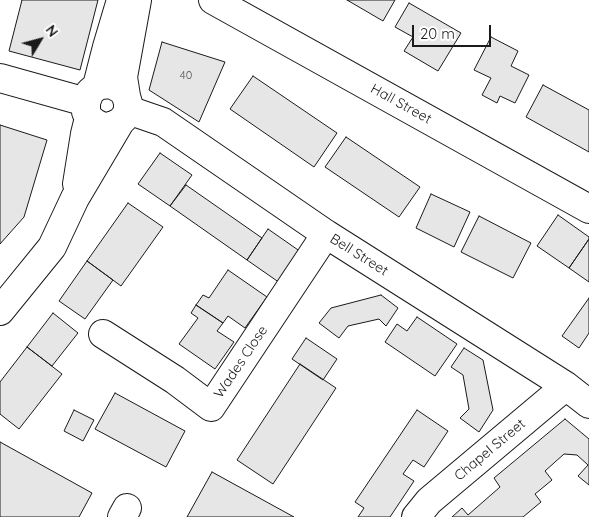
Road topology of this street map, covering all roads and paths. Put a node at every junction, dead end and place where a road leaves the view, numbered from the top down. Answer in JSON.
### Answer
{"nodes":[{"id":1,"x":121,"y":0,"type":"edge"},
{"id":2,"x":137,"y":0,"type":"edge"},
{"id":3,"x":213,"y":0,"type":"edge"},
{"id":4,"x":0,"y":78,"type":"edge"},
{"id":5,"x":91,"y":102,"type":"junction"},
{"id":6,"x":125,"y":109,"type":"junction"},
{"id":7,"x":75,"y":198,"type":"junction"},
{"id":8,"x":589,"y":209,"type":"edge"},
{"id":9,"x":326,"y":234,"type":"junction"},
{"id":10,"x":0,"y":311,"type":"edge"},
{"id":11,"x":103,"y":334,"type":"dead end"},
{"id":12,"x":566,"y":386,"type":"junction"},
{"id":13,"x":589,"y":404,"type":"edge"},
{"id":14,"x":416,"y":517,"type":"edge"}],
"edges":[{"from":1,"to":5,"type":"street"},
{"from":2,"to":6,"type":"street"},
{"from":3,"to":8,"type":"street","name":"Hall Street"},
{"from":4,"to":5,"type":"street"},
{"from":5,"to":6,"type":"street"},
{"from":5,"to":6,"type":"street"},
{"from":5,"to":7,"type":"street"},
{"from":6,"to":7,"type":"street"},
{"from":6,"to":9,"type":"street","name":"Bell Street"},
{"from":7,"to":10,"type":"street"},
{"from":9,"to":11,"type":"street","name":"Wades Close"},
{"from":9,"to":12,"type":"street","name":"Bell Street"},
{"from":12,"to":13,"type":"street","name":"Bell Street"},
{"from":12,"to":14,"type":"street","name":"Chapel Street"}]}
